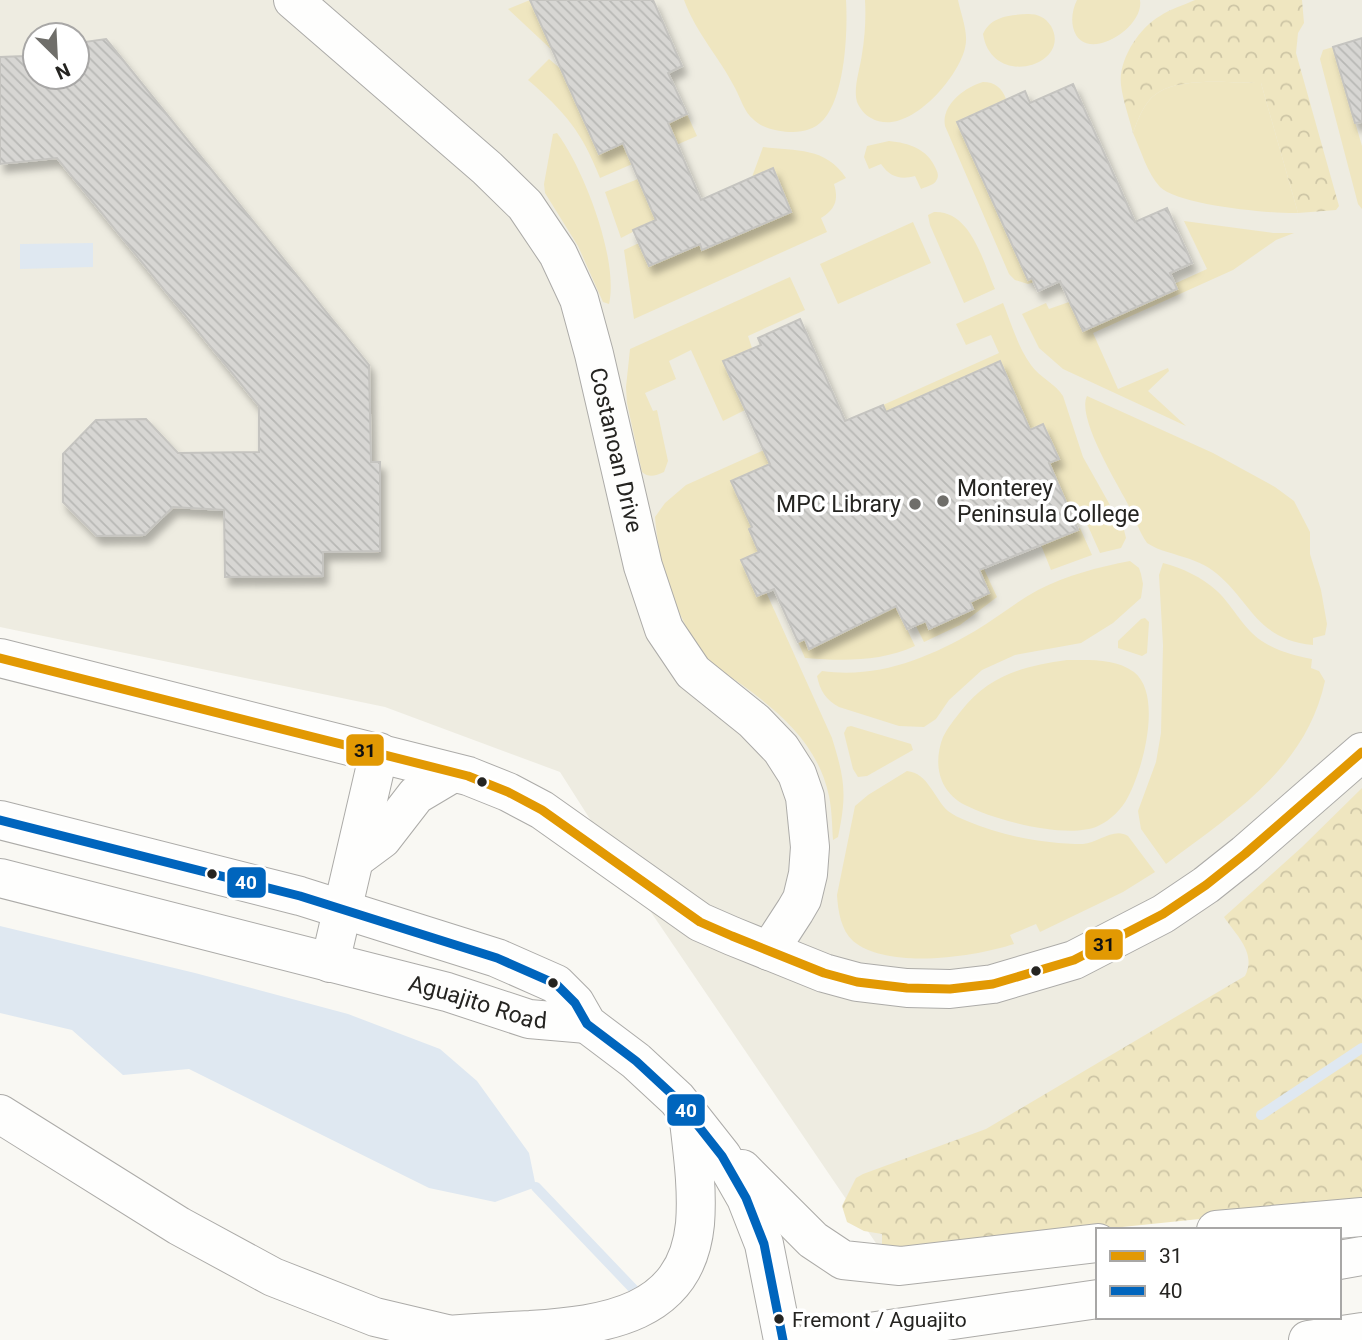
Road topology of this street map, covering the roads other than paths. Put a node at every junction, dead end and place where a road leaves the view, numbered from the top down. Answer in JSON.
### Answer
{"nodes":[{"id":1,"x":293,"y":0,"type":"edge"},
{"id":2,"x":2,"y":666,"type":"edge"},
{"id":3,"x":380,"y":752,"type":"junction"},
{"id":4,"x":1362,"y":752,"type":"edge"},
{"id":5,"x":453,"y":772,"type":"junction"},
{"id":6,"x":0,"y":820,"type":"edge"},
{"id":7,"x":355,"y":859,"type":"junction"},
{"id":8,"x":0,"y":878,"type":"edge"},
{"id":9,"x":343,"y":909,"type":"junction"},
{"id":10,"x":769,"y":951,"type":"junction"},
{"id":11,"x":330,"y":962,"type":"junction"},
{"id":12,"x":587,"y":1024,"type":"junction"},
{"id":13,"x":688,"y":1112,"type":"junction"},
{"id":14,"x":0,"y":1114,"type":"edge"},
{"id":15,"x":1362,"y":1217,"type":"edge"},
{"id":16,"x":1238,"y":1228,"type":"edge"},
{"id":17,"x":1096,"y":1242,"type":"edge"},
{"id":18,"x":1362,"y":1256,"type":"edge"},
{"id":19,"x":1341,"y":1260,"type":"edge"},
{"id":20,"x":1096,"y":1299,"type":"edge"},
{"id":21,"x":1362,"y":1332,"type":"edge"},
{"id":22,"x":458,"y":1337,"type":"edge"},
{"id":23,"x":783,"y":1340,"type":"edge"},
{"id":24,"x":814,"y":1340,"type":"edge"},
{"id":25,"x":1308,"y":1340,"type":"edge"}],
"edges":[{"from":1,"to":10,"type":"main road","name":"Costanoan Drive"},
{"from":2,"to":3,"type":"main road"},
{"from":3,"to":5,"type":"main road"},
{"from":3,"to":7,"type":"main road"},
{"from":4,"to":10,"type":"main road"},
{"from":5,"to":7,"type":"main road"},
{"from":5,"to":10,"type":"main road"},
{"from":6,"to":9,"type":"main road","name":"Aguajito Road"},
{"from":7,"to":9,"type":"main road"},
{"from":8,"to":11,"type":"main road","name":"Aguajito Road"},
{"from":9,"to":11,"type":"main road"},
{"from":9,"to":12,"type":"main road","name":"Aguajito Road"},
{"from":11,"to":12,"type":"main road","name":"Aguajito Road"},
{"from":12,"to":13,"type":"main road"},
{"from":13,"to":17,"type":"main road"},
{"from":13,"to":22,"type":"main road"},
{"from":13,"to":23,"type":"main road"},
{"from":14,"to":22,"type":"main road"},
{"from":15,"to":16,"type":"main road"},
{"from":18,"to":19,"type":"main road"},
{"from":20,"to":24,"type":"main road"},
{"from":21,"to":25,"type":"main road"}]}
